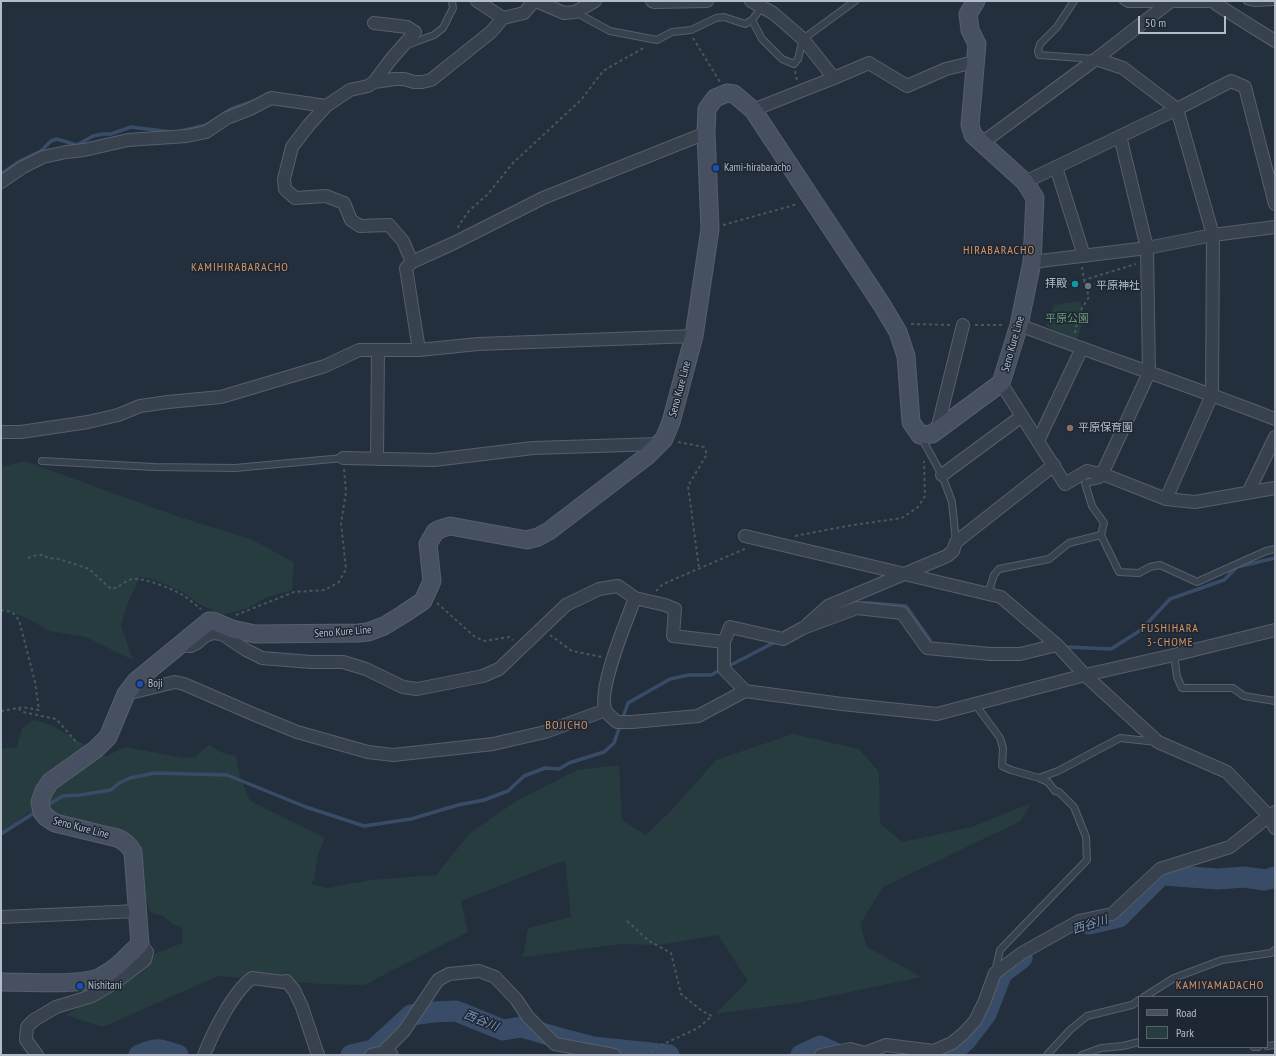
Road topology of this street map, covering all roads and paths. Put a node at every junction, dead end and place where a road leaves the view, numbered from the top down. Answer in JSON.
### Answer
{"nodes":[{"id":1,"x":452,"y":1,"type":"edge"},
{"id":2,"x":477,"y":1,"type":"edge"},
{"id":3,"x":535,"y":1,"type":"edge"},
{"id":4,"x":595,"y":1,"type":"edge"},
{"id":5,"x":652,"y":1,"type":"edge"},
{"id":6,"x":707,"y":1,"type":"edge"},
{"id":7,"x":855,"y":1,"type":"edge"},
{"id":8,"x":976,"y":1,"type":"edge"},
{"id":9,"x":1074,"y":1,"type":"edge"},
{"id":10,"x":1123,"y":1,"type":"edge"},
{"id":11,"x":1247,"y":1,"type":"edge"},
{"id":12,"x":1275,"y":2,"type":"edge"},
{"id":13,"x":1168,"y":3,"type":"edge"},
{"id":14,"x":756,"y":4,"type":"edge"},
{"id":15,"x":1216,"y":4,"type":"joint"},
{"id":16,"x":575,"y":12,"type":"junction"},
{"id":17,"x":503,"y":18,"type":"junction"},
{"id":18,"x":752,"y":20,"type":"junction"},
{"id":19,"x":374,"y":23,"type":"dead end"},
{"id":20,"x":688,"y":30,"type":"junction"},
{"id":21,"x":803,"y":38,"type":"junction"},
{"id":22,"x":657,"y":40,"type":"junction"},
{"id":23,"x":1275,"y":41,"type":"edge"},
{"id":24,"x":401,"y":47,"type":"junction"},
{"id":25,"x":1096,"y":59,"type":"junction"},
{"id":26,"x":974,"y":62,"type":"junction"},
{"id":27,"x":794,"y":64,"type":"junction"},
{"id":28,"x":834,"y":78,"type":"junction"},
{"id":29,"x":374,"y":82,"type":"junction"},
{"id":30,"x":800,"y":92,"type":"junction"},
{"id":31,"x":727,"y":93,"type":"junction"},
{"id":32,"x":326,"y":106,"type":"junction"},
{"id":33,"x":1177,"y":109,"type":"junction"},
{"id":34,"x":753,"y":110,"type":"junction"},
{"id":35,"x":706,"y":133,"type":"junction"},
{"id":36,"x":1120,"y":136,"type":"junction"},
{"id":37,"x":982,"y":143,"type":"junction"},
{"id":38,"x":1056,"y":167,"type":"junction"},
{"id":39,"x":1,"y":182,"type":"edge"},
{"id":40,"x":1025,"y":182,"type":"junction"},
{"id":41,"x":812,"y":200,"type":"junction"},
{"id":42,"x":1275,"y":204,"type":"edge"},
{"id":43,"x":1275,"y":227,"type":"edge"},
{"id":44,"x":710,"y":229,"type":"junction"},
{"id":45,"x":1213,"y":235,"type":"junction"},
{"id":46,"x":454,"y":243,"type":"junction"},
{"id":47,"x":1147,"y":248,"type":"junction"},
{"id":48,"x":1083,"y":260,"type":"junction"},
{"id":49,"x":1147,"y":260,"type":"junction"},
{"id":50,"x":412,"y":262,"type":"junction"},
{"id":51,"x":1032,"y":262,"type":"junction"},
{"id":52,"x":1084,"y":280,"type":"junction"},
{"id":53,"x":963,"y":325,"type":"dead end"},
{"id":54,"x":1019,"y":325,"type":"junction"},
{"id":55,"x":694,"y":336,"type":"junction"},
{"id":56,"x":1077,"y":346,"type":"junction"},
{"id":57,"x":378,"y":350,"type":"junction"},
{"id":58,"x":419,"y":350,"type":"junction"},
{"id":59,"x":1149,"y":373,"type":"junction"},
{"id":60,"x":1001,"y":383,"type":"junction"},
{"id":61,"x":1212,"y":395,"type":"junction"},
{"id":62,"x":1022,"y":416,"type":"junction"},
{"id":63,"x":1275,"y":419,"type":"edge"},
{"id":64,"x":936,"y":430,"type":"junction"},
{"id":65,"x":1,"y":432,"type":"edge"},
{"id":66,"x":1275,"y":437,"type":"edge"},
{"id":67,"x":922,"y":439,"type":"junction"},
{"id":68,"x":1038,"y":441,"type":"junction"},
{"id":69,"x":662,"y":442,"type":"junction"},
{"id":70,"x":343,"y":458,"type":"junction"},
{"id":71,"x":377,"y":459,"type":"junction"},
{"id":72,"x":42,"y":461,"type":"dead end"},
{"id":73,"x":1054,"y":465,"type":"junction"},
{"id":74,"x":942,"y":475,"type":"junction"},
{"id":75,"x":1103,"y":475,"type":"junction"},
{"id":76,"x":1275,"y":488,"type":"edge"},
{"id":77,"x":1248,"y":493,"type":"junction"},
{"id":78,"x":1166,"y":499,"type":"junction"},
{"id":79,"x":1101,"y":535,"type":"junction"},
{"id":80,"x":792,"y":536,"type":"dead end"},
{"id":81,"x":747,"y":542,"type":"joint"},
{"id":82,"x":956,"y":542,"type":"junction"},
{"id":83,"x":1275,"y":549,"type":"edge"},
{"id":84,"x":28,"y":558,"type":"dead end"},
{"id":85,"x":699,"y":568,"type":"junction"},
{"id":86,"x":906,"y":574,"type":"junction"},
{"id":87,"x":988,"y":594,"type":"junction"},
{"id":88,"x":638,"y":599,"type":"junction"},
{"id":89,"x":433,"y":600,"type":"dead end"},
{"id":90,"x":1,"y":610,"type":"edge"},
{"id":91,"x":231,"y":616,"type":"dead end"},
{"id":92,"x":209,"y":621,"type":"junction"},
{"id":93,"x":542,"y":628,"type":"junction"},
{"id":94,"x":803,"y":628,"type":"junction"},
{"id":95,"x":1275,"y":630,"type":"edge"},
{"id":96,"x":724,"y":642,"type":"junction"},
{"id":97,"x":181,"y":645,"type":"junction"},
{"id":98,"x":1057,"y":645,"type":"junction"},
{"id":99,"x":522,"y":647,"type":"junction"},
{"id":100,"x":1174,"y":655,"type":"junction"},
{"id":101,"x":613,"y":659,"type":"junction"},
{"id":102,"x":1085,"y":675,"type":"junction"},
{"id":103,"x":745,"y":691,"type":"junction"},
{"id":104,"x":126,"y":694,"type":"junction"},
{"id":105,"x":1275,"y":701,"type":"edge"},
{"id":106,"x":975,"y":704,"type":"junction"},
{"id":107,"x":18,"y":708,"type":"junction"},
{"id":108,"x":606,"y":710,"type":"junction"},
{"id":109,"x":1,"y":711,"type":"edge"},
{"id":110,"x":1158,"y":742,"type":"junction"},
{"id":111,"x":88,"y":756,"type":"junction"},
{"id":112,"x":1039,"y":778,"type":"junction"},
{"id":113,"x":1272,"y":814,"type":"edge"},
{"id":114,"x":1275,"y":828,"type":"edge"},
{"id":115,"x":138,"y":911,"type":"junction"},
{"id":116,"x":1,"y":916,"type":"edge"},
{"id":117,"x":627,"y":921,"type":"dead end"},
{"id":118,"x":140,"y":944,"type":"junction"},
{"id":119,"x":1275,"y":950,"type":"edge"},
{"id":120,"x":995,"y":973,"type":"junction"},
{"id":121,"x":1,"y":982,"type":"edge"},
{"id":122,"x":1146,"y":996,"type":"edge"},
{"id":123,"x":1138,"y":1001,"type":"edge"},
{"id":124,"x":1138,"y":1042,"type":"edge"},
{"id":125,"x":392,"y":1050,"type":"edge"},
{"id":126,"x":827,"y":1054,"type":"edge"},
{"id":127,"x":37,"y":1055,"type":"edge"},
{"id":128,"x":204,"y":1055,"type":"edge"},
{"id":129,"x":318,"y":1055,"type":"edge"},
{"id":130,"x":371,"y":1055,"type":"edge"},
{"id":131,"x":614,"y":1055,"type":"edge"},
{"id":132,"x":650,"y":1055,"type":"edge"},
{"id":133,"x":1047,"y":1055,"type":"edge"},
{"id":134,"x":1082,"y":1055,"type":"edge"}],
"edges":[{"from":1,"to":24,"type":"lane"},
{"from":2,"to":17,"type":"street"},
{"from":3,"to":16,"type":"street"},
{"from":3,"to":17,"type":"street"},
{"from":4,"to":16,"type":"street"},
{"from":5,"to":6,"type":"street"},
{"from":7,"to":21,"type":"lane"},
{"from":8,"to":26,"type":"main road","name":"Seno Kure Line"},
{"from":9,"to":25,"type":"lane"},
{"from":10,"to":13,"type":"lane"},
{"from":11,"to":12,"type":"lane"},
{"from":13,"to":15,"type":"lane"},
{"from":13,"to":25,"type":"street"},
{"from":14,"to":18,"type":"lane"},
{"from":14,"to":21,"type":"street"},
{"from":15,"to":23,"type":"street"},
{"from":16,"to":22,"type":"lane"},
{"from":17,"to":29,"type":"street"},
{"from":18,"to":20,"type":"lane"},
{"from":18,"to":27,"type":"lane"},
{"from":19,"to":24,"type":"street"},
{"from":20,"to":22,"type":"lane"},
{"from":20,"to":31,"type":"path"},
{"from":21,"to":27,"type":"lane"},
{"from":21,"to":28,"type":"street"},
{"from":22,"to":46,"type":"path"},
{"from":24,"to":29,"type":"street"},
{"from":25,"to":33,"type":"street"},
{"from":25,"to":37,"type":"street"},
{"from":26,"to":28,"type":"street"},
{"from":26,"to":37,"type":"main road","name":"Seno Kure Line"},
{"from":27,"to":30,"type":"path"},
{"from":28,"to":30,"type":"street"},
{"from":29,"to":32,"type":"street"},
{"from":30,"to":34,"type":"street"},
{"from":31,"to":34,"type":"main road"},
{"from":31,"to":35,"type":"main road","name":"Seno Kure Line"},
{"from":32,"to":39,"type":"street"},
{"from":32,"to":50,"type":"street"},
{"from":33,"to":36,"type":"street"},
{"from":33,"to":42,"type":"street"},
{"from":33,"to":45,"type":"street"},
{"from":34,"to":41,"type":"main road"},
{"from":35,"to":44,"type":"main road","name":"Seno Kure Line"},
{"from":35,"to":46,"type":"street"},
{"from":36,"to":38,"type":"street"},
{"from":36,"to":47,"type":"street"},
{"from":37,"to":40,"type":"main road","name":"Seno Kure Line"},
{"from":38,"to":40,"type":"street"},
{"from":38,"to":48,"type":"street"},
{"from":40,"to":51,"type":"main road","name":"Seno Kure Line"},
{"from":41,"to":44,"type":"path"},
{"from":41,"to":67,"type":"main road"},
{"from":43,"to":45,"type":"street"},
{"from":44,"to":55,"type":"main road","name":"Seno Kure Line"},
{"from":45,"to":47,"type":"street"},
{"from":45,"to":61,"type":"street"},
{"from":46,"to":50,"type":"street"},
{"from":47,"to":48,"type":"street"},
{"from":47,"to":49,"type":"street"},
{"from":48,"to":51,"type":"street"},
{"from":48,"to":52,"type":"path"},
{"from":49,"to":52,"type":"path"},
{"from":49,"to":59,"type":"street"},
{"from":50,"to":58,"type":"street"},
{"from":51,"to":54,"type":"main road","name":"Seno Kure Line"},
{"from":52,"to":56,"type":"path"},
{"from":53,"to":64,"type":"street"},
{"from":54,"to":56,"type":"street"},
{"from":54,"to":60,"type":"main road","name":"Seno Kure Line"},
{"from":55,"to":58,"type":"street"},
{"from":55,"to":69,"type":"main road","name":"Seno Kure Line"},
{"from":56,"to":59,"type":"street"},
{"from":56,"to":68,"type":"street"},
{"from":57,"to":58,"type":"street"},
{"from":57,"to":65,"type":"street"},
{"from":57,"to":71,"type":"street"},
{"from":59,"to":61,"type":"street"},
{"from":59,"to":75,"type":"street"},
{"from":60,"to":62,"type":"street"},
{"from":60,"to":64,"type":"main road","name":"Seno Kure Line"},
{"from":61,"to":63,"type":"street"},
{"from":61,"to":78,"type":"street"},
{"from":62,"to":68,"type":"street"},
{"from":62,"to":74,"type":"street"},
{"from":64,"to":67,"type":"main road","name":"Seno Kure Line"},
{"from":66,"to":77,"type":"street"},
{"from":67,"to":74,"type":"lane"},
{"from":67,"to":80,"type":"path"},
{"from":68,"to":73,"type":"street"},
{"from":69,"to":71,"type":"street"},
{"from":69,"to":85,"type":"path"},
{"from":69,"to":92,"type":"main road","name":"Seno Kure Line"},
{"from":70,"to":71,"type":"street"},
{"from":70,"to":72,"type":"lane"},
{"from":70,"to":91,"type":"path"},
{"from":73,"to":75,"type":"street"},
{"from":73,"to":82,"type":"street"},
{"from":74,"to":82,"type":"lane"},
{"from":75,"to":78,"type":"street"},
{"from":75,"to":79,"type":"lane"},
{"from":76,"to":77,"type":"street"},
{"from":77,"to":78,"type":"street"},
{"from":79,"to":83,"type":"lane"},
{"from":79,"to":87,"type":"lane"},
{"from":81,"to":85,"type":"path"},
{"from":81,"to":86,"type":"street"},
{"from":82,"to":86,"type":"street"},
{"from":84,"to":92,"type":"path"},
{"from":85,"to":88,"type":"path"},
{"from":86,"to":87,"type":"street"},
{"from":86,"to":94,"type":"street"},
{"from":87,"to":98,"type":"street"},
{"from":88,"to":93,"type":"street"},
{"from":88,"to":96,"type":"street"},
{"from":88,"to":101,"type":"street"},
{"from":89,"to":99,"type":"path"},
{"from":90,"to":107,"type":"path"},
{"from":92,"to":97,"type":"main road","name":"Seno Kure Line"},
{"from":93,"to":99,"type":"street"},
{"from":93,"to":101,"type":"path"},
{"from":94,"to":96,"type":"street"},
{"from":94,"to":98,"type":"street"},
{"from":95,"to":100,"type":"street"},
{"from":96,"to":103,"type":"street"},
{"from":97,"to":99,"type":"street"},
{"from":97,"to":104,"type":"main road","name":"Seno Kure Line"},
{"from":98,"to":102,"type":"street"},
{"from":100,"to":102,"type":"street"},
{"from":100,"to":105,"type":"lane"},
{"from":101,"to":108,"type":"street"},
{"from":102,"to":106,"type":"street"},
{"from":102,"to":110,"type":"street"},
{"from":103,"to":106,"type":"street"},
{"from":103,"to":108,"type":"street"},
{"from":104,"to":108,"type":"street"},
{"from":104,"to":111,"type":"main road","name":"Seno Kure Line"},
{"from":106,"to":112,"type":"lane"},
{"from":107,"to":109,"type":"path"},
{"from":107,"to":111,"type":"path"},
{"from":110,"to":112,"type":"lane"},
{"from":110,"to":113,"type":"street"},
{"from":111,"to":115,"type":"main road","name":"Seno Kure Line"},
{"from":112,"to":120,"type":"lane"},
{"from":113,"to":114,"type":"street"},
{"from":113,"to":120,"type":"street"},
{"from":115,"to":116,"type":"street"},
{"from":115,"to":118,"type":"main road","name":"Seno Kure Line"},
{"from":117,"to":132,"type":"path"},
{"from":118,"to":121,"type":"main road"},
{"from":118,"to":127,"type":"street"},
{"from":119,"to":122,"type":"lane"},
{"from":120,"to":126,"type":"street"},
{"from":123,"to":133,"type":"lane"},
{"from":124,"to":134,"type":"lane"},
{"from":125,"to":130,"type":"street"},
{"from":125,"to":131,"type":"street"},
{"from":128,"to":129,"type":"street"}]}
